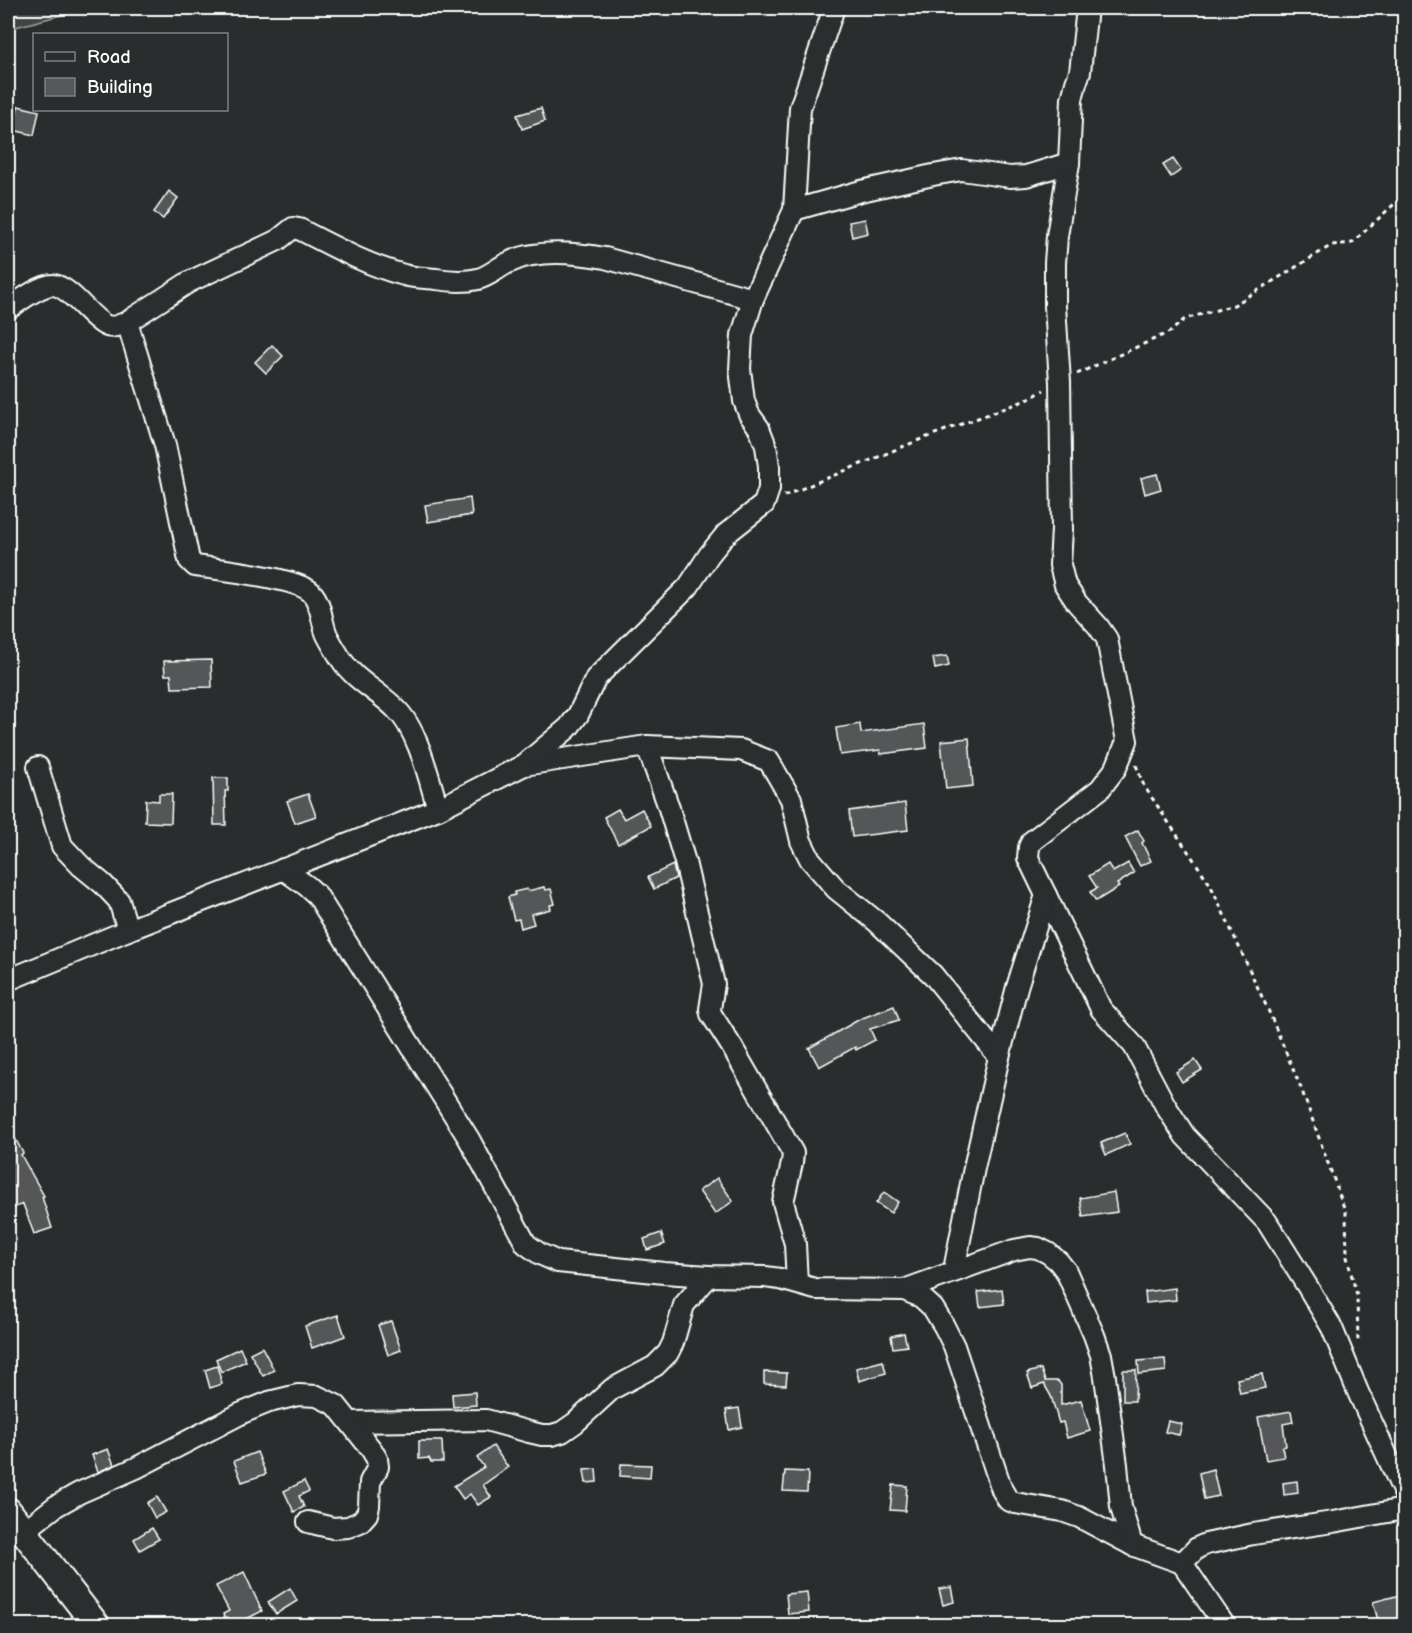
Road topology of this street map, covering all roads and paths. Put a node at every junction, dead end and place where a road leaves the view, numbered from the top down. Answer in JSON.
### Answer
{"nodes":[{"id":1,"x":834,"y":8,"type":"edge"},
{"id":2,"x":1087,"y":8,"type":"edge"},
{"id":3,"x":1069,"y":163,"type":"junction"},
{"id":4,"x":1404,"y":195,"type":"edge"},
{"id":5,"x":794,"y":210,"type":"junction"},
{"id":6,"x":753,"y":298,"type":"junction"},
{"id":7,"x":8,"y":309,"type":"edge"},
{"id":8,"x":127,"y":322,"type":"junction"},
{"id":9,"x":1060,"y":382,"type":"junction"},
{"id":10,"x":764,"y":504,"type":"junction"},
{"id":11,"x":1127,"y":741,"type":"junction"},
{"id":12,"x":646,"y":746,"type":"junction"},
{"id":13,"x":524,"y":765,"type":"junction"},
{"id":14,"x":38,"y":767,"type":"dead end"},
{"id":15,"x":438,"y":808,"type":"junction"},
{"id":16,"x":283,"y":869,"type":"junction"},
{"id":17,"x":1046,"y":895,"type":"junction"},
{"id":18,"x":128,"y":930,"type":"junction"},
{"id":19,"x":8,"y":980,"type":"edge"},
{"id":20,"x":999,"y":1057,"type":"junction"},
{"id":21,"x":954,"y":1270,"type":"junction"},
{"id":22,"x":709,"y":1276,"type":"junction"},
{"id":23,"x":797,"y":1283,"type":"junction"},
{"id":24,"x":904,"y":1290,"type":"junction"},
{"id":25,"x":1358,"y":1349,"type":"dead end"},
{"id":26,"x":350,"y":1422,"type":"junction"},
{"id":27,"x":1404,"y":1493,"type":"edge"},
{"id":28,"x":1404,"y":1509,"type":"edge"},
{"id":29,"x":8,"y":1511,"type":"edge"},
{"id":30,"x":308,"y":1522,"type":"dead end"},
{"id":31,"x":24,"y":1531,"type":"junction"},
{"id":32,"x":1132,"y":1545,"type":"junction"},
{"id":33,"x":1182,"y":1563,"type":"junction"},
{"id":34,"x":97,"y":1626,"type":"edge"},
{"id":35,"x":1225,"y":1626,"type":"edge"}],
"edges":[{"from":1,"to":5,"type":"street"},
{"from":2,"to":3,"type":"street"},
{"from":3,"to":5,"type":"street"},
{"from":3,"to":9,"type":"street"},
{"from":4,"to":9,"type":"path"},
{"from":5,"to":6,"type":"street"},
{"from":6,"to":8,"type":"street"},
{"from":6,"to":10,"type":"street"},
{"from":7,"to":8,"type":"street"},
{"from":8,"to":15,"type":"street"},
{"from":9,"to":10,"type":"path"},
{"from":9,"to":11,"type":"street"},
{"from":10,"to":13,"type":"street"},
{"from":11,"to":17,"type":"street"},
{"from":11,"to":25,"type":"path"},
{"from":12,"to":13,"type":"street"},
{"from":12,"to":20,"type":"street"},
{"from":12,"to":23,"type":"street"},
{"from":13,"to":15,"type":"street"},
{"from":14,"to":18,"type":"street"},
{"from":15,"to":16,"type":"street"},
{"from":16,"to":18,"type":"street"},
{"from":16,"to":22,"type":"street"},
{"from":17,"to":20,"type":"street"},
{"from":17,"to":27,"type":"street"},
{"from":18,"to":19,"type":"street"},
{"from":20,"to":21,"type":"street"},
{"from":21,"to":24,"type":"street"},
{"from":21,"to":32,"type":"street"},
{"from":22,"to":23,"type":"street"},
{"from":22,"to":26,"type":"street"},
{"from":23,"to":24,"type":"street"},
{"from":24,"to":32,"type":"street"},
{"from":26,"to":30,"type":"street"},
{"from":26,"to":31,"type":"street"},
{"from":28,"to":33,"type":"street"},
{"from":29,"to":31,"type":"main road"},
{"from":31,"to":34,"type":"main road"},
{"from":32,"to":33,"type":"street"},
{"from":33,"to":35,"type":"street"}]}
